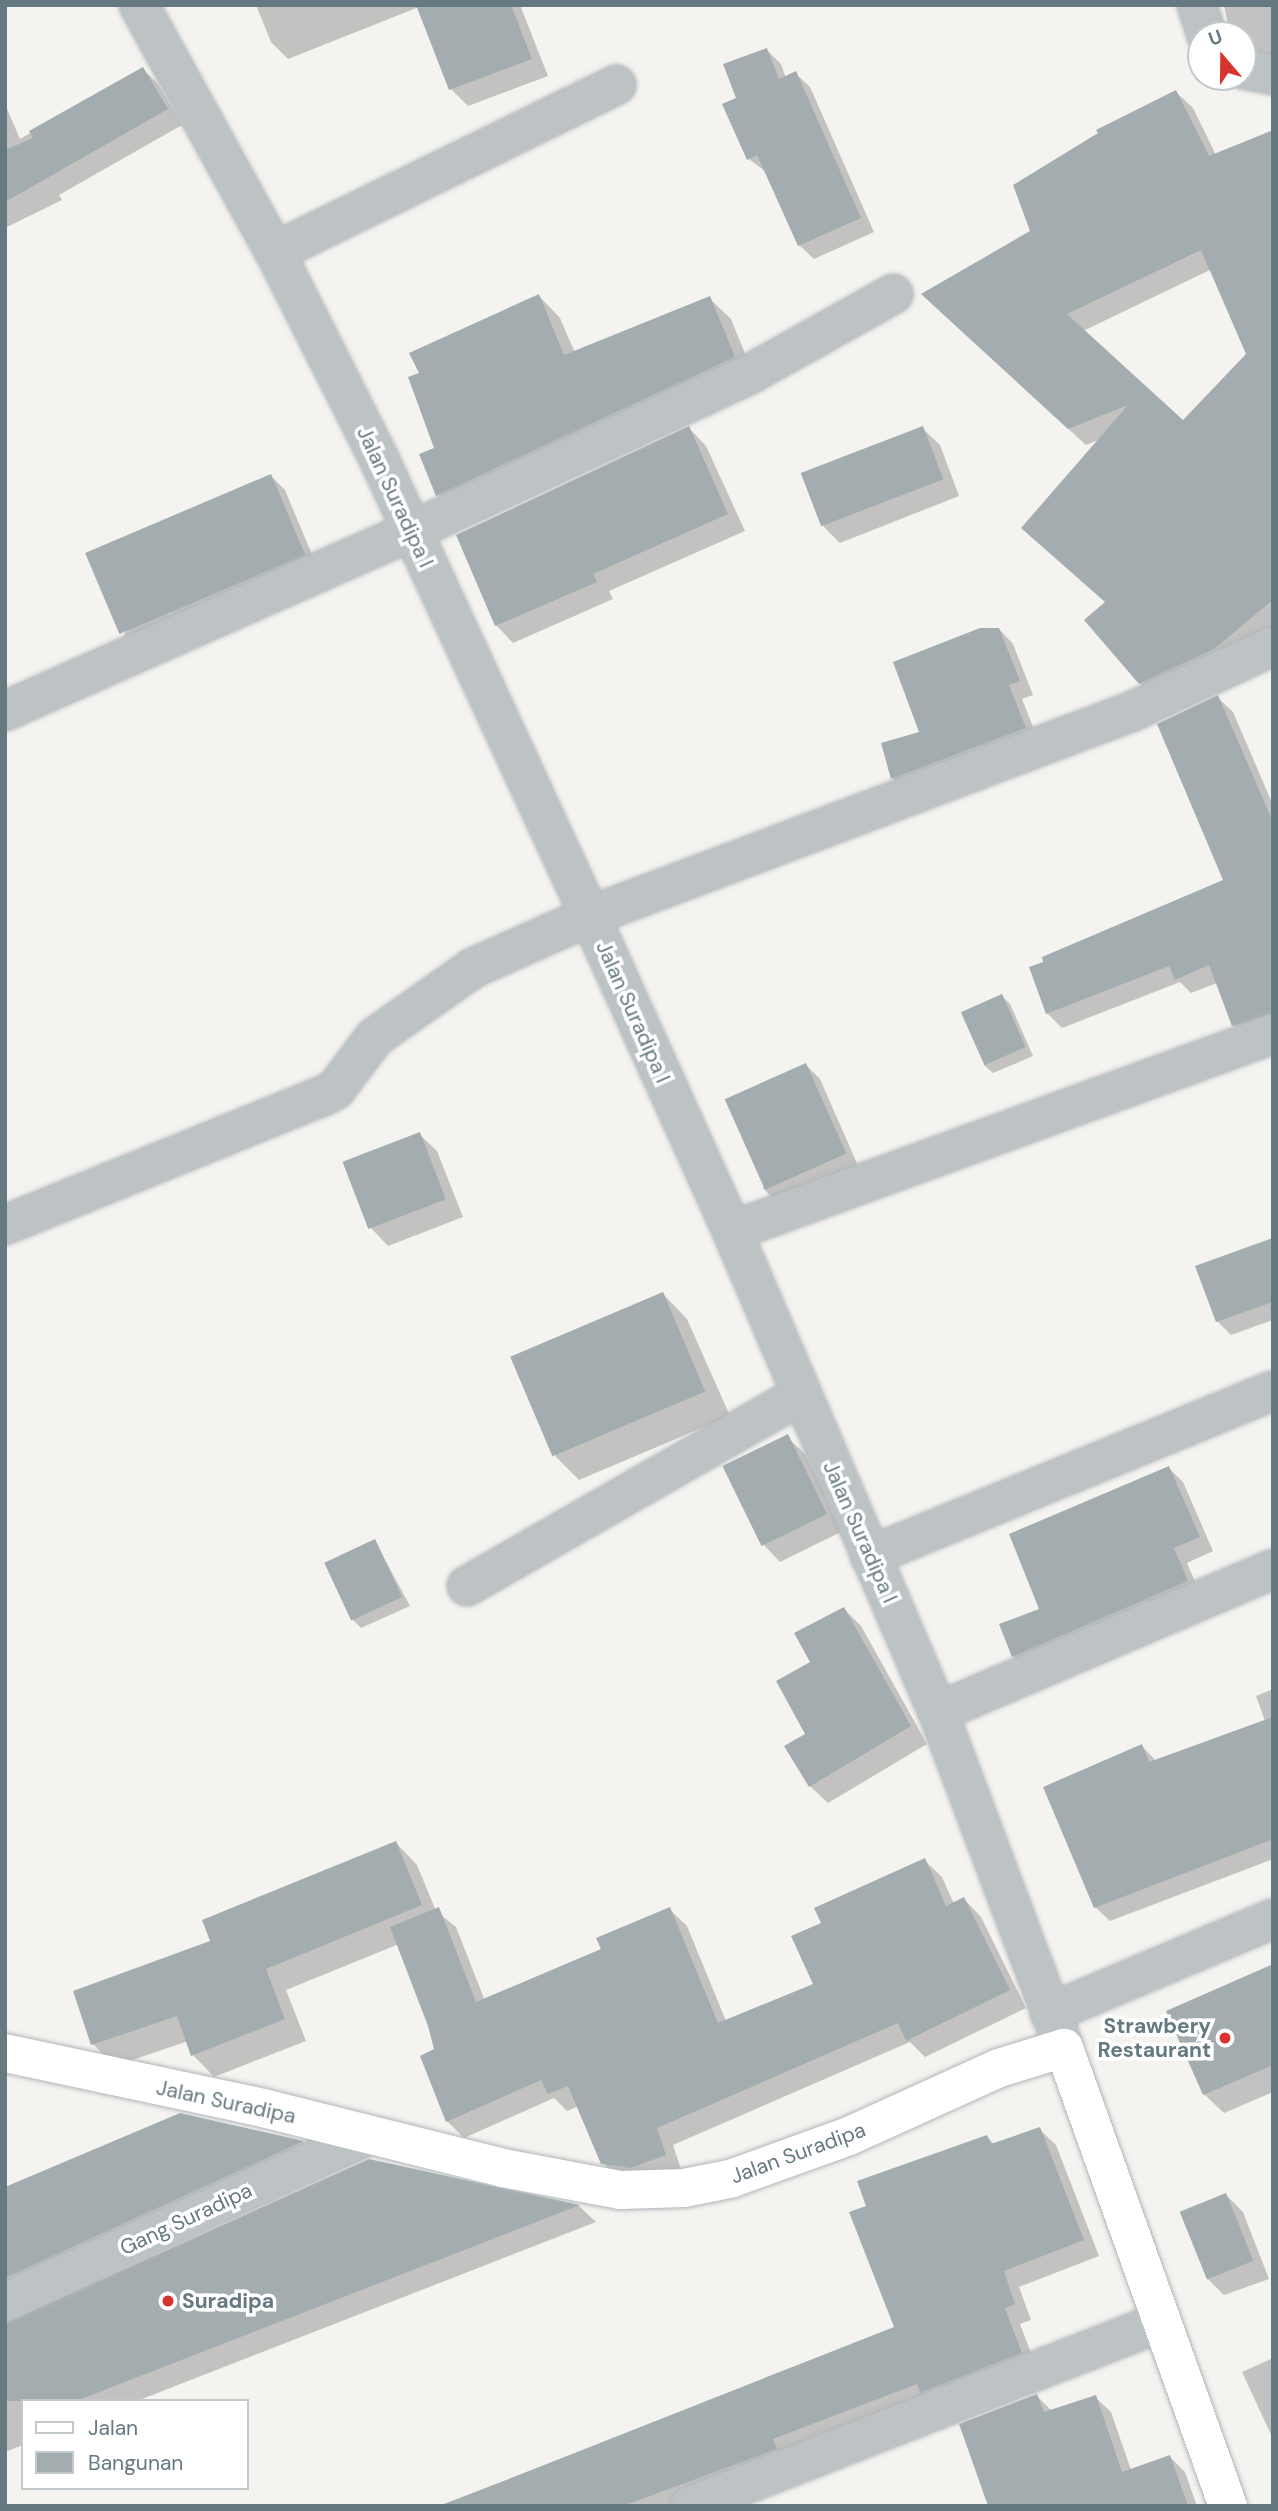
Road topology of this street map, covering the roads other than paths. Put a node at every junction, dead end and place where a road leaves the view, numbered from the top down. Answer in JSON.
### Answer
{"nodes":[{"id":1,"x":139,"y":5,"type":"edge"},
{"id":2,"x":616,"y":85,"type":"dead end"},
{"id":3,"x":275,"y":252,"type":"junction"},
{"id":4,"x":893,"y":294,"type":"dead end"},
{"id":5,"x":412,"y":531,"type":"junction"},
{"id":6,"x":1273,"y":646,"type":"edge"},
{"id":7,"x":5,"y":711,"type":"edge"},
{"id":8,"x":590,"y":916,"type":"junction"},
{"id":9,"x":1273,"y":1034,"type":"edge"},
{"id":10,"x":5,"y":1226,"type":"edge"},
{"id":11,"x":732,"y":1231,"type":"junction"},
{"id":12,"x":1273,"y":1391,"type":"edge"},
{"id":13,"x":800,"y":1395,"type":"junction"},
{"id":14,"x":870,"y":1556,"type":"junction"},
{"id":15,"x":1273,"y":1569,"type":"edge"},
{"id":16,"x":467,"y":1586,"type":"dead end"},
{"id":17,"x":938,"y":1712,"type":"junction"},
{"id":18,"x":1273,"y":1919,"type":"edge"},
{"id":19,"x":1057,"y":2031,"type":"junction"},
{"id":20,"x":5,"y":2053,"type":"edge"},
{"id":21,"x":367,"y":2136,"type":"junction"},
{"id":22,"x":5,"y":2302,"type":"edge"},
{"id":23,"x":1161,"y":2322,"type":"junction"},
{"id":24,"x":690,"y":2506,"type":"edge"},
{"id":25,"x":1228,"y":2506,"type":"edge"}],
"edges":[{"from":1,"to":3,"type":"street","name":"Jalan Suradipa I"},
{"from":2,"to":3,"type":"street"},
{"from":3,"to":5,"type":"street","name":"Jalan Suradipa I"},
{"from":4,"to":5,"type":"street"},
{"from":5,"to":7,"type":"street"},
{"from":5,"to":8,"type":"street","name":"Jalan Suradipa I"},
{"from":6,"to":8,"type":"street"},
{"from":8,"to":10,"type":"street"},
{"from":8,"to":11,"type":"street","name":"Jalan Suradipa I"},
{"from":9,"to":11,"type":"street"},
{"from":11,"to":13,"type":"street","name":"Jalan Suradipa I"},
{"from":12,"to":14,"type":"street"},
{"from":13,"to":14,"type":"street","name":"Jalan Suradipa I"},
{"from":13,"to":16,"type":"street"},
{"from":14,"to":17,"type":"street","name":"Jalan Suradipa I"},
{"from":15,"to":17,"type":"street"},
{"from":17,"to":19,"type":"street","name":"Jalan Suradipa I"},
{"from":18,"to":19,"type":"street"},
{"from":19,"to":21,"type":"street","name":"Jalan Suradipa"},
{"from":19,"to":23,"type":"street"},
{"from":20,"to":21,"type":"street","name":"Jalan Suradipa"},
{"from":21,"to":22,"type":"street","name":"Gang Suradipa"},
{"from":23,"to":24,"type":"street"},
{"from":23,"to":25,"type":"street"}]}
